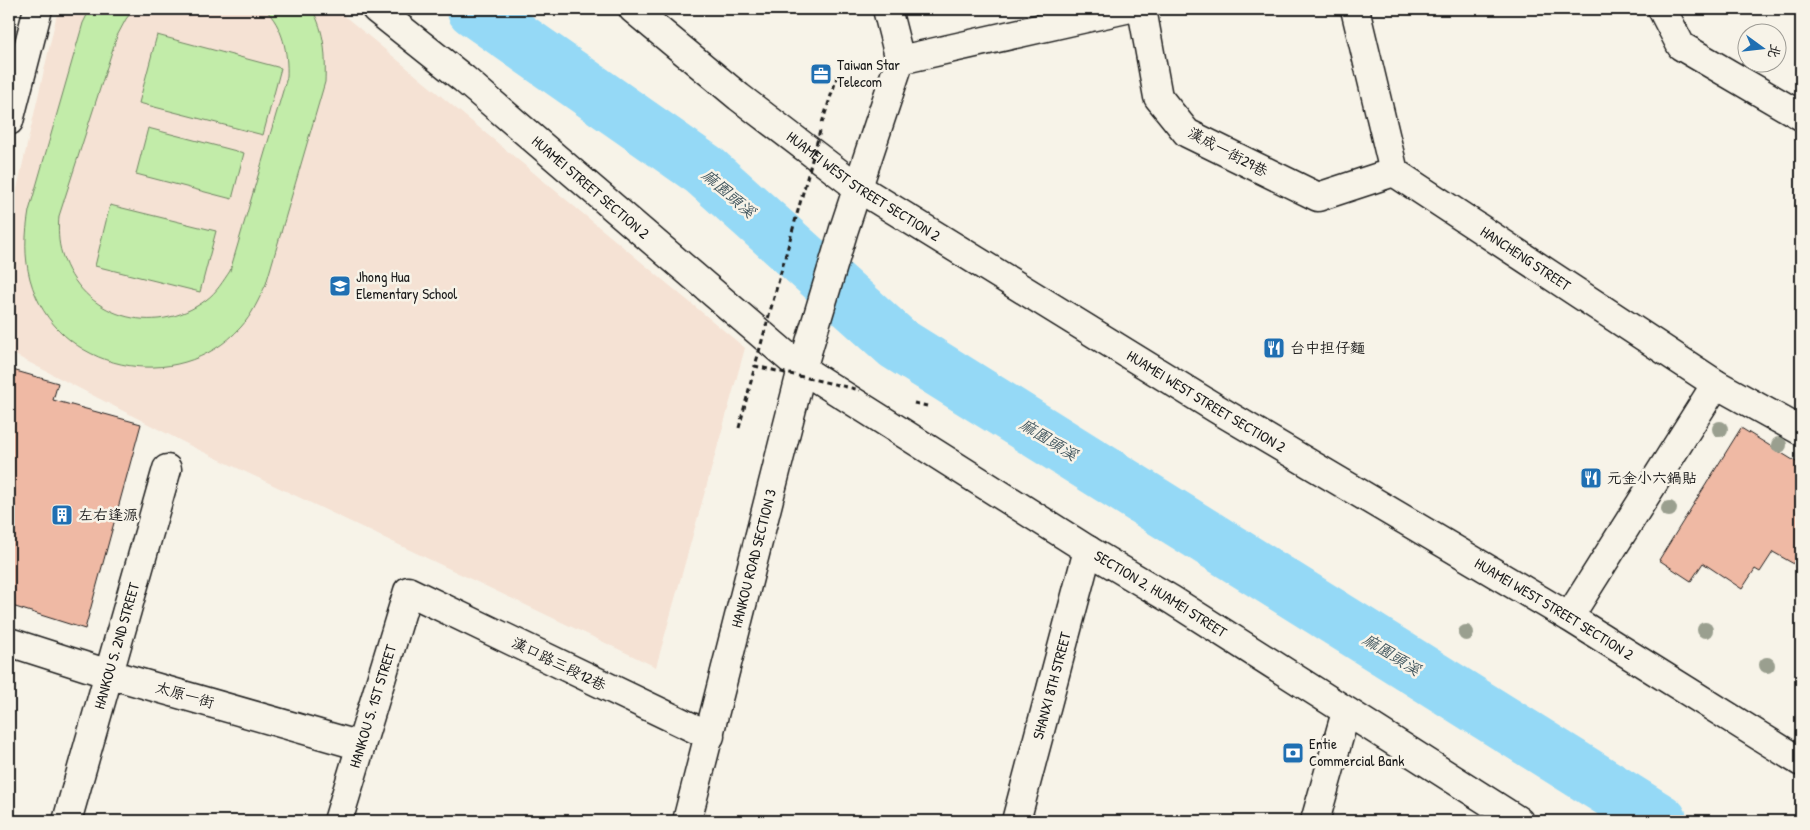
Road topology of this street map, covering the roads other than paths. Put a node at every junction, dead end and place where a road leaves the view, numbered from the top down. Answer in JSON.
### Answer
{"nodes":[{"id":1,"x":38,"y":9,"type":"edge"},
{"id":2,"x":376,"y":9,"type":"edge"},
{"id":3,"x":634,"y":9,"type":"edge"},
{"id":4,"x":887,"y":9,"type":"edge"},
{"id":5,"x":1126,"y":9,"type":"edge"},
{"id":6,"x":1142,"y":9,"type":"edge"},
{"id":7,"x":1356,"y":9,"type":"edge"},
{"id":8,"x":1662,"y":9,"type":"edge"},
{"id":9,"x":900,"y":60,"type":"junction"},
{"id":10,"x":1801,"y":116,"type":"edge"},
{"id":11,"x":9,"y":121,"type":"edge"},
{"id":12,"x":1394,"y":172,"type":"junction"},
{"id":13,"x":858,"y":188,"type":"junction"},
{"id":14,"x":802,"y":369,"type":"junction"},
{"id":15,"x":1716,"y":384,"type":"junction"},
{"id":16,"x":1801,"y":431,"type":"edge"},
{"id":17,"x":167,"y":469,"type":"dead end"},
{"id":18,"x":1088,"y":550,"type":"junction"},
{"id":19,"x":408,"y":591,"type":"joint"},
{"id":20,"x":1569,"y":617,"type":"junction"},
{"id":21,"x":9,"y":642,"type":"edge"},
{"id":22,"x":109,"y":674,"type":"junction"},
{"id":23,"x":1346,"y":712,"type":"junction"},
{"id":24,"x":710,"y":736,"type":"junction"},
{"id":25,"x":362,"y":746,"type":"junction"},
{"id":26,"x":1801,"y":762,"type":"edge"},
{"id":27,"x":67,"y":821,"type":"edge"},
{"id":28,"x":338,"y":821,"type":"edge"},
{"id":29,"x":687,"y":821,"type":"edge"},
{"id":30,"x":1016,"y":821,"type":"edge"},
{"id":31,"x":1315,"y":821,"type":"edge"},
{"id":32,"x":1519,"y":821,"type":"edge"}],
"edges":[{"from":1,"to":11,"type":"street"},
{"from":2,"to":14,"type":"street","name":"HUAMEI STREET SECTION 2"},
{"from":3,"to":13,"type":"street","name":"HUAMEI WEST STREET SECTION 2"},
{"from":4,"to":9,"type":"street"},
{"from":5,"to":9,"type":"street"},
{"from":6,"to":12,"type":"street","name":"漢成一街29巷"},
{"from":7,"to":12,"type":"street"},
{"from":8,"to":10,"type":"street"},
{"from":9,"to":13,"type":"street","name":"HANKOU ROAD SECTION 3"},
{"from":12,"to":15,"type":"street","name":"HANCHENG STREET"},
{"from":13,"to":14,"type":"street","name":"HANKOU ROAD SECTION 3"},
{"from":13,"to":20,"type":"street","name":"HUAMEI WEST STREET SECTION 2"},
{"from":14,"to":18,"type":"street","name":"SECTION 2, HUAMEI STREET"},
{"from":14,"to":24,"type":"street","name":"HANKOU ROAD SECTION 3"},
{"from":15,"to":16,"type":"street","name":"HANCHENG STREET"},
{"from":15,"to":20,"type":"street"},
{"from":17,"to":22,"type":"street","name":"HANKOU S. 2ND STREET"},
{"from":18,"to":23,"type":"street","name":"SECTION 2, HUAMEI STREET"},
{"from":18,"to":30,"type":"street","name":"SHANXI 8TH STREET"},
{"from":19,"to":24,"type":"street","name":"漢口路三段12巷"},
{"from":19,"to":25,"type":"street","name":"HANKOU S. 1ST STREET"},
{"from":20,"to":26,"type":"street","name":"HUAMEI WEST STREET SECTION 2"},
{"from":21,"to":22,"type":"street","name":"太原一街"},
{"from":22,"to":25,"type":"street","name":"太原一街"},
{"from":22,"to":27,"type":"street","name":"HANKOU S. 2ND STREET"},
{"from":23,"to":31,"type":"street"},
{"from":23,"to":32,"type":"street","name":"SECTION 2, HUAMEI STREET"},
{"from":24,"to":29,"type":"street","name":"HANKOU ROAD SECTION 3"},
{"from":25,"to":28,"type":"street","name":"HANKOU S. 1ST STREET"}]}
